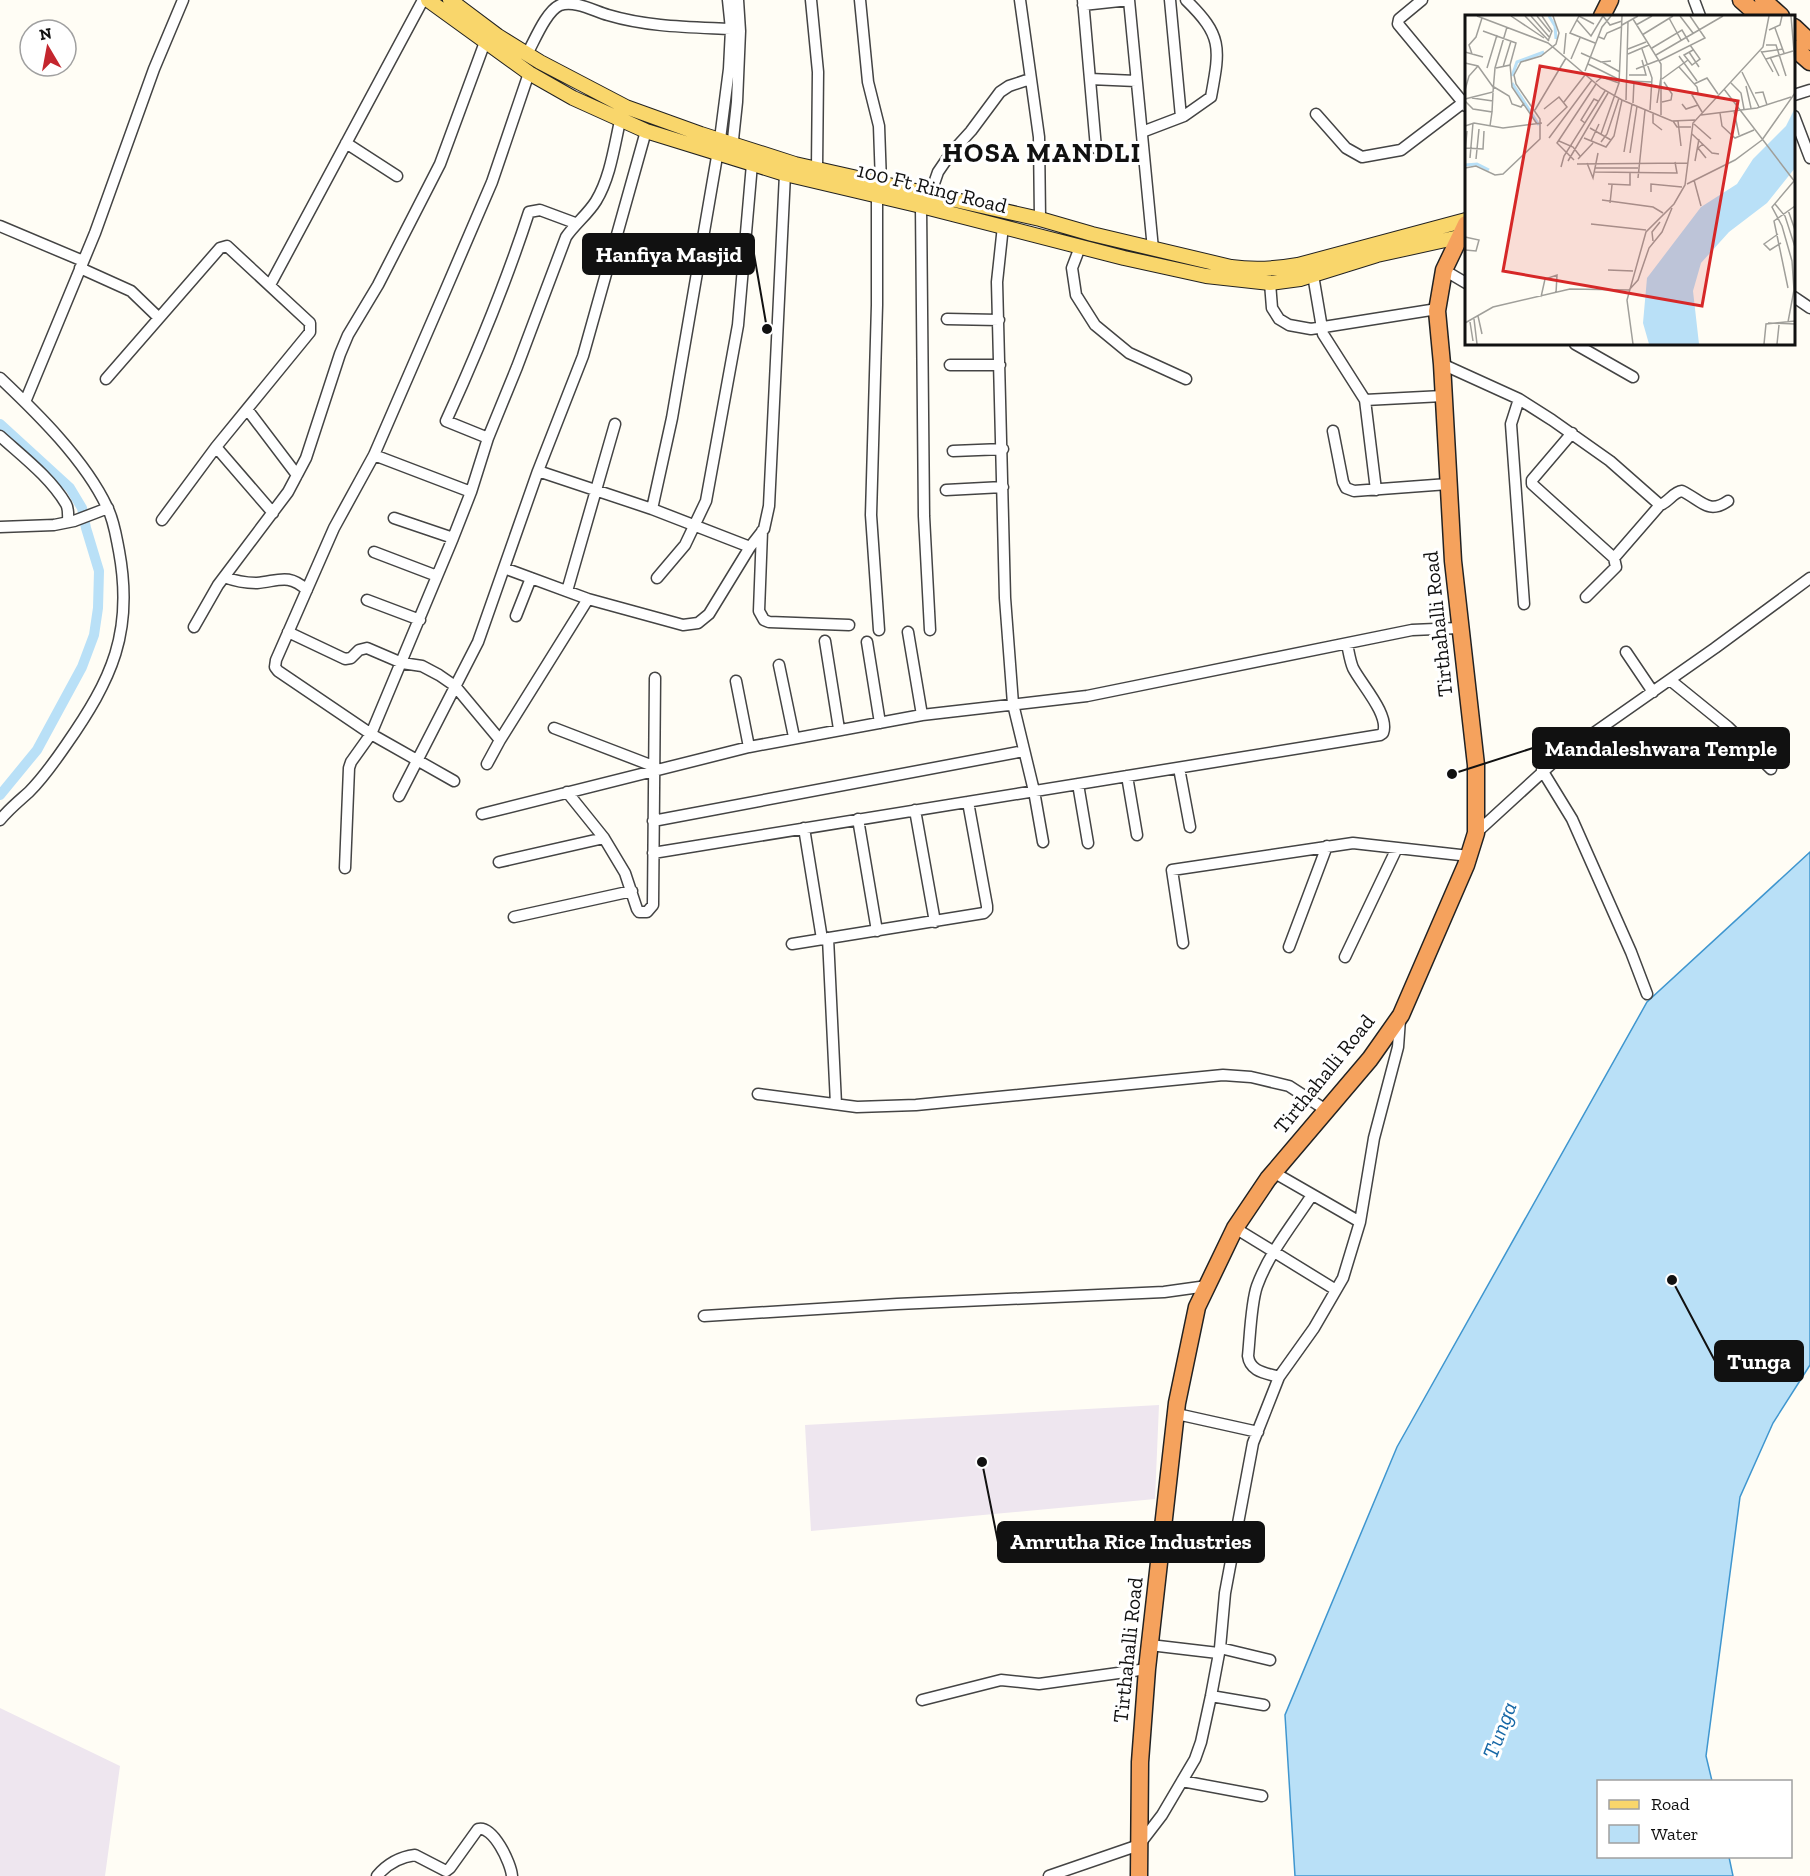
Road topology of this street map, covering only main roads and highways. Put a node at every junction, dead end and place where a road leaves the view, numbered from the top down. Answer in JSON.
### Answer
{"nodes":[{"id":1,"x":428,"y":0,"type":"edge"},
{"id":2,"x":450,"y":0,"type":"edge"},
{"id":3,"x":1742,"y":0,"type":"edge"},
{"id":4,"x":1763,"y":0,"type":"edge"},
{"id":5,"x":1758,"y":15,"type":"edge"},
{"id":6,"x":1780,"y":15,"type":"edge"},
{"id":7,"x":1795,"y":28,"type":"edge"},
{"id":8,"x":1810,"y":42,"type":"edge"},
{"id":9,"x":1795,"y":49,"type":"edge"},
{"id":10,"x":1810,"y":62,"type":"edge"},
{"id":11,"x":725,"y":149,"type":"junction"},
{"id":12,"x":879,"y":190,"type":"junction"},
{"id":13,"x":926,"y":200,"type":"junction"},
{"id":14,"x":1464,"y":227,"type":"edge"},
{"id":15,"x":1139,"y":1876,"type":"edge"}],
"edges":[{"from":1,"to":11,"type":"main road","name":"100 Ft Ring Road"},
{"from":2,"to":11,"type":"main road","name":"100 Ft Ring Road"},
{"from":3,"to":5,"type":"highway"},
{"from":4,"to":6,"type":"highway"},
{"from":7,"to":8,"type":"highway"},
{"from":9,"to":10,"type":"highway"},
{"from":11,"to":12,"type":"main road","name":"100 Ft Ring Road"},
{"from":11,"to":12,"type":"main road","name":"100 Ft Ring Road"},
{"from":12,"to":13,"type":"main road","name":"100 Ft Ring Road"},
{"from":13,"to":14,"type":"main road","name":"100 Ft Ring Road"},
{"from":13,"to":14,"type":"main road","name":"100 Ft Ring Road"},
{"from":14,"to":15,"type":"highway","name":"Tirthahalli Road"}]}
